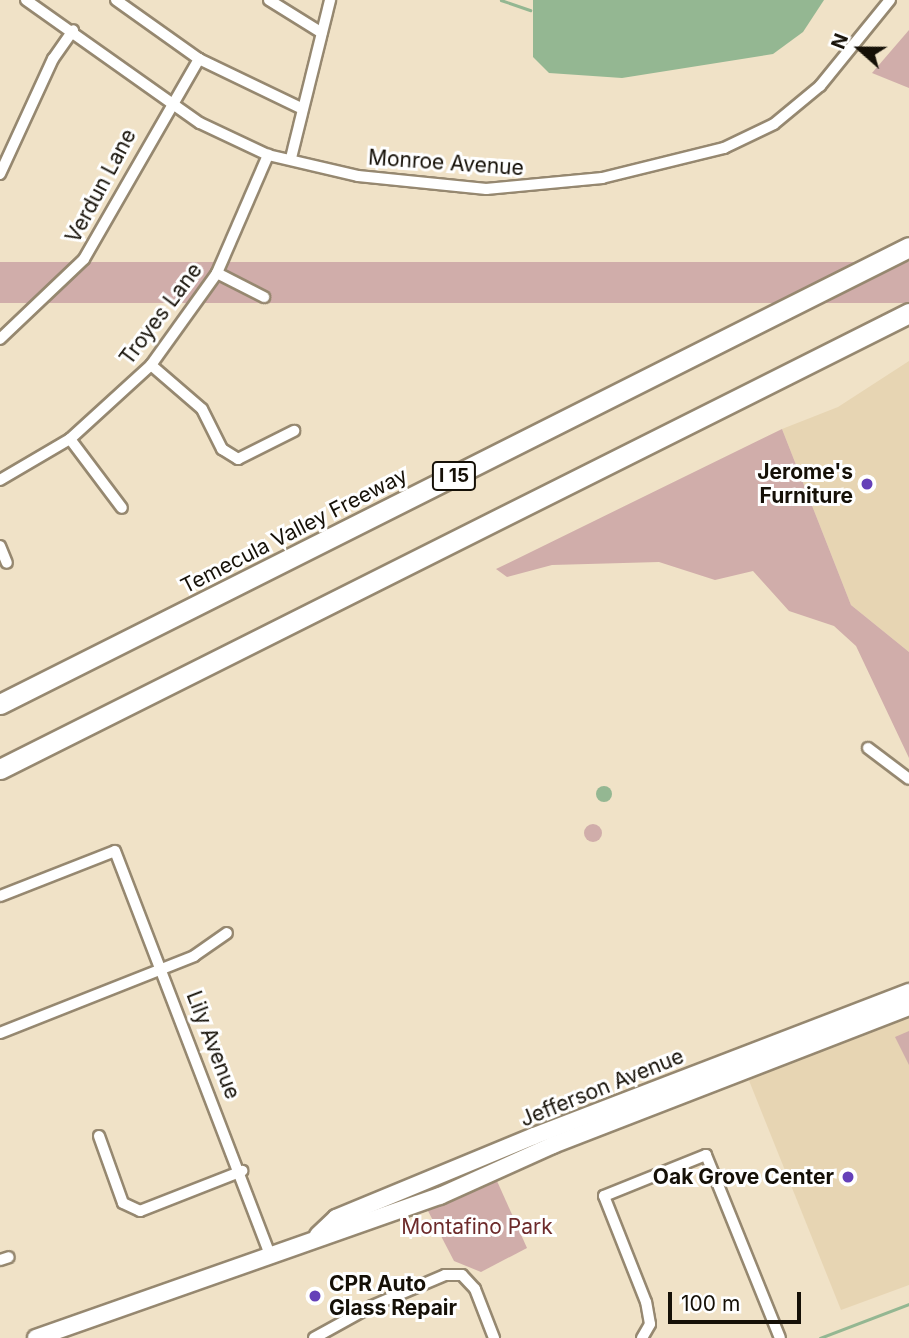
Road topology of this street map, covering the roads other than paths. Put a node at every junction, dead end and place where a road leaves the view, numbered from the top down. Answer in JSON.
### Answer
{"nodes":[{"id":1,"x":26,"y":0,"type":"edge"},
{"id":2,"x":116,"y":0,"type":"edge"},
{"id":3,"x":269,"y":0,"type":"edge"},
{"id":4,"x":330,"y":0,"type":"edge"},
{"id":5,"x":890,"y":0,"type":"edge"},
{"id":6,"x":73,"y":30,"type":"junction"},
{"id":7,"x":322,"y":33,"type":"junction"},
{"id":8,"x":199,"y":59,"type":"junction"},
{"id":9,"x":169,"y":103,"type":"junction"},
{"id":10,"x":303,"y":109,"type":"junction"},
{"id":11,"x":268,"y":155,"type":"junction"},
{"id":12,"x":291,"y":158,"type":"junction"},
{"id":13,"x":0,"y":174,"type":"edge"},
{"id":14,"x":909,"y":247,"type":"edge"},
{"id":15,"x":217,"y":273,"type":"junction"},
{"id":16,"x":264,"y":297,"type":"dead end"},
{"id":17,"x":909,"y":313,"type":"edge"},
{"id":18,"x":0,"y":340,"type":"edge"},
{"id":19,"x":150,"y":365,"type":"junction"},
{"id":20,"x":294,"y":431,"type":"dead end"},
{"id":21,"x":70,"y":439,"type":"junction"},
{"id":22,"x":0,"y":480,"type":"edge"},
{"id":23,"x":122,"y":508,"type":"dead end"},
{"id":24,"x":0,"y":546,"type":"edge"},
{"id":25,"x":7,"y":563,"type":"dead end"},
{"id":26,"x":0,"y":704,"type":"edge"},
{"id":27,"x":868,"y":748,"type":"dead end"},
{"id":28,"x":0,"y":769,"type":"edge"},
{"id":29,"x":909,"y":779,"type":"edge"},
{"id":30,"x":0,"y":896,"type":"edge"},
{"id":31,"x":227,"y":933,"type":"dead end"},
{"id":32,"x":163,"y":968,"type":"junction"},
{"id":33,"x":909,"y":992,"type":"edge"},
{"id":34,"x":909,"y":1007,"type":"edge"},
{"id":35,"x":0,"y":1033,"type":"edge"},
{"id":36,"x":675,"y":1081,"type":"junction"},
{"id":37,"x":99,"y":1136,"type":"dead end"},
{"id":38,"x":553,"y":1145,"type":"junction"},
{"id":39,"x":242,"y":1171,"type":"junction"},
{"id":40,"x":317,"y":1236,"type":"junction"},
{"id":41,"x":270,"y":1254,"type":"junction"},
{"id":42,"x":36,"y":1338,"type":"edge"},
{"id":43,"x":314,"y":1338,"type":"edge"},
{"id":44,"x":494,"y":1338,"type":"edge"},
{"id":45,"x":642,"y":1338,"type":"edge"},
{"id":46,"x":780,"y":1338,"type":"edge"}],
"edges":[{"from":1,"to":6,"type":"street","name":"Monroe Avenue"},
{"from":2,"to":8,"type":"street"},
{"from":3,"to":7,"type":"street"},
{"from":4,"to":7,"type":"street"},
{"from":5,"to":12,"type":"street","name":"Monroe Avenue"},
{"from":6,"to":9,"type":"street","name":"Monroe Avenue"},
{"from":6,"to":13,"type":"street"},
{"from":7,"to":10,"type":"street"},
{"from":8,"to":9,"type":"street","name":"Verdun Lane"},
{"from":8,"to":10,"type":"street"},
{"from":9,"to":11,"type":"street","name":"Monroe Avenue"},
{"from":9,"to":18,"type":"street","name":"Verdun Lane"},
{"from":10,"to":12,"type":"street"},
{"from":11,"to":12,"type":"street","name":"Monroe Avenue"},
{"from":11,"to":15,"type":"street","name":"Troyes Lane"},
{"from":14,"to":26,"type":"highway","name":"Temecula Valley Freeway","number":"I 15"},
{"from":15,"to":16,"type":"street"},
{"from":15,"to":19,"type":"street","name":"Troyes Lane"},
{"from":17,"to":28,"type":"highway"},
{"from":19,"to":20,"type":"street"},
{"from":19,"to":21,"type":"street","name":"Troyes Lane"},
{"from":21,"to":22,"type":"street","name":"Troyes Lane"},
{"from":21,"to":23,"type":"street"},
{"from":24,"to":25,"type":"street"},
{"from":27,"to":29,"type":"street"},
{"from":30,"to":32,"type":"street","name":"Lily Avenue"},
{"from":31,"to":32,"type":"street"},
{"from":32,"to":35,"type":"street"},
{"from":32,"to":39,"type":"street","name":"Lily Avenue"},
{"from":33,"to":36,"type":"main road","name":"Jefferson Avenue"},
{"from":34,"to":38,"type":"main road","name":"Jefferson Avenue"},
{"from":36,"to":38,"type":"main road"},
{"from":36,"to":40,"type":"main road","name":"Jefferson Avenue"},
{"from":37,"to":39,"type":"street"},
{"from":38,"to":40,"type":"main road","name":"Jefferson Avenue"},
{"from":39,"to":41,"type":"street","name":"Lily Avenue"},
{"from":40,"to":41,"type":"main road","name":"Jefferson Avenue"},
{"from":41,"to":42,"type":"main road","name":"Jefferson Avenue"},
{"from":43,"to":44,"type":"street"},
{"from":45,"to":46,"type":"street"}]}
